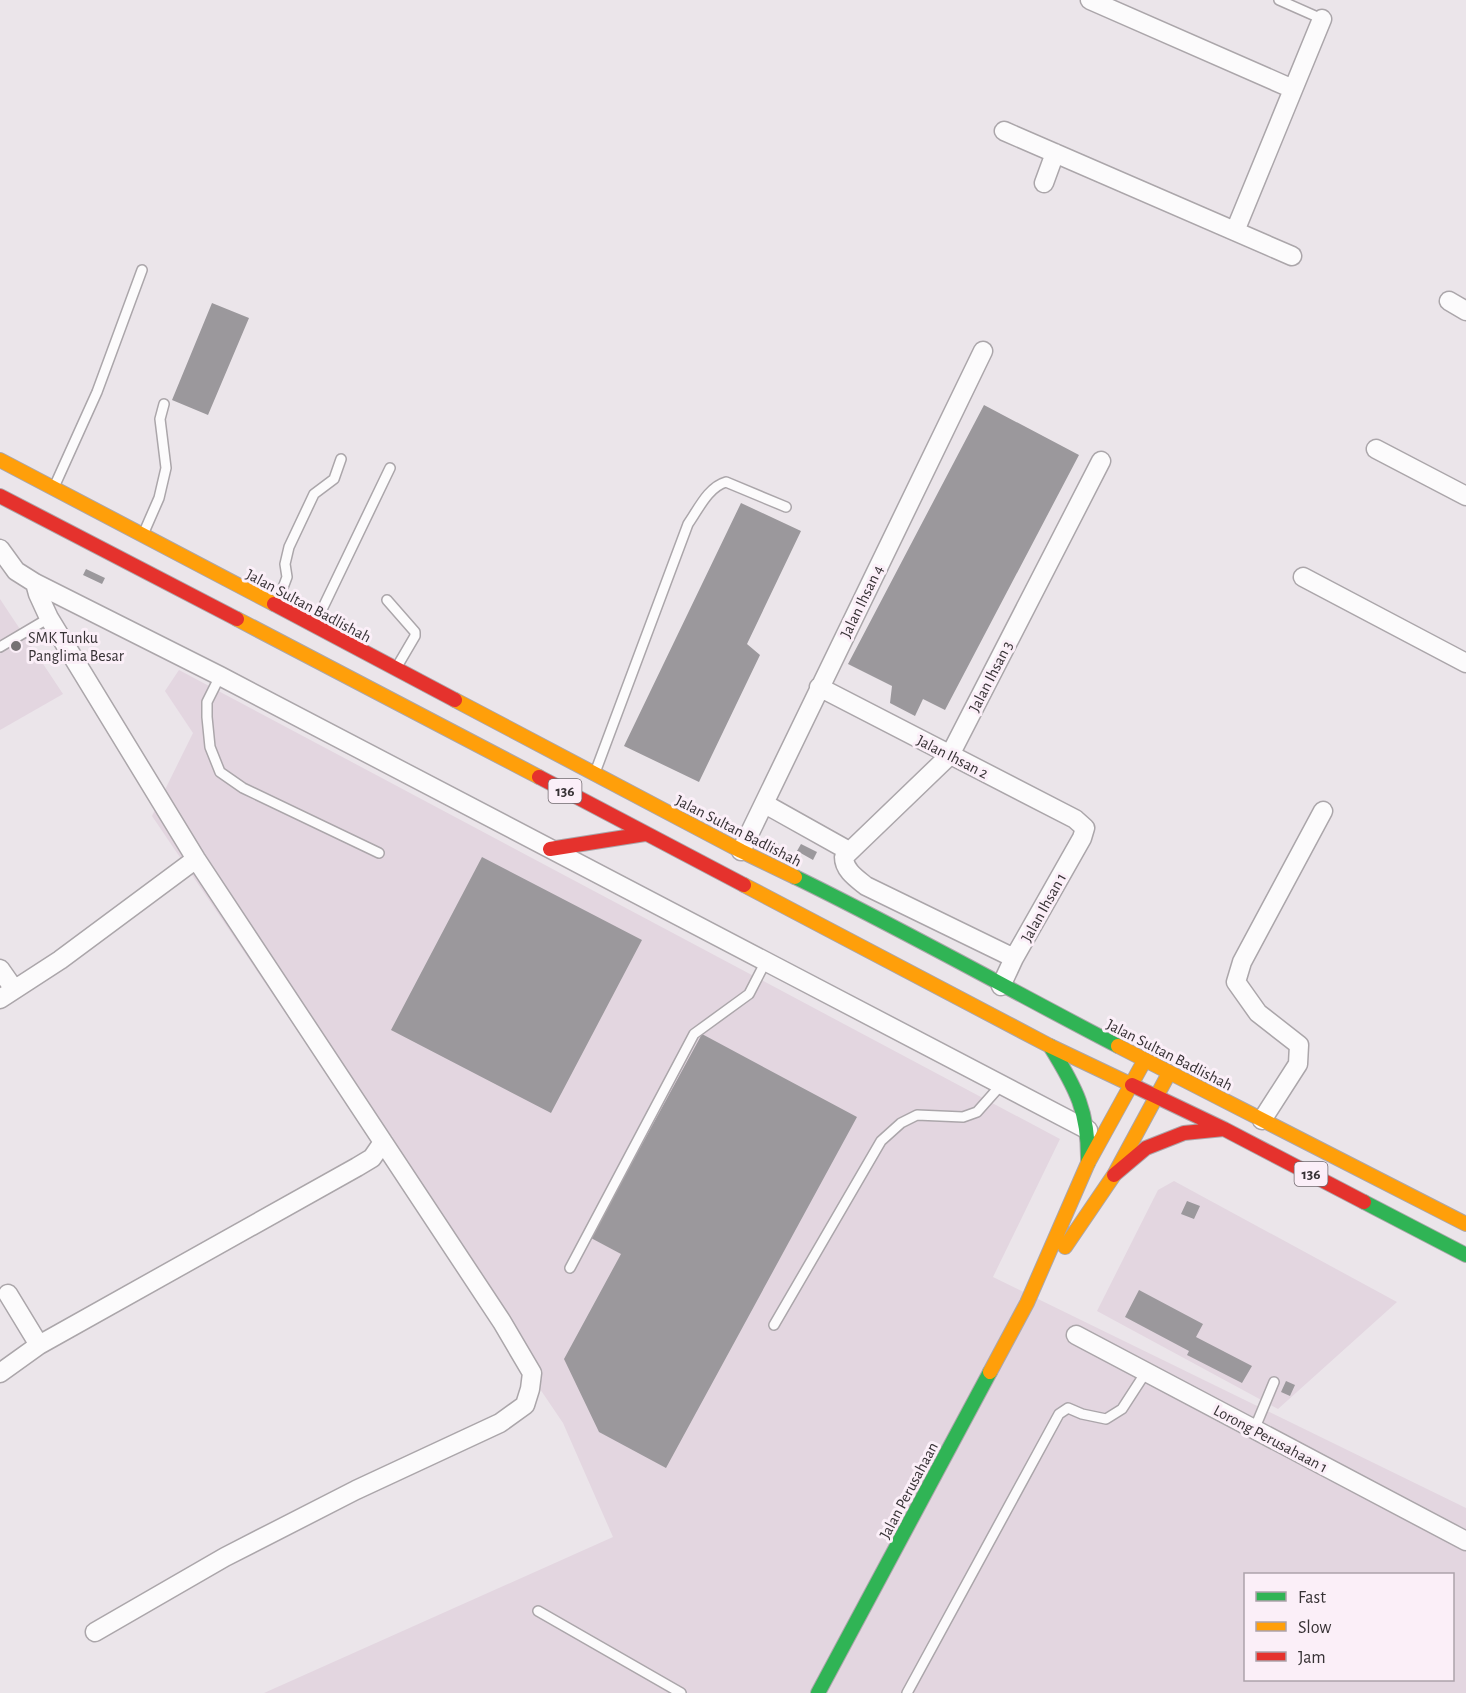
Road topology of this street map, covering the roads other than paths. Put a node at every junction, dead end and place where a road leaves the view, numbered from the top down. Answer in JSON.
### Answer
{"nodes":[{"id":1,"x":1090,"y":0,"type":"edge"},
{"id":2,"x":1279,"y":0,"type":"edge"},
{"id":3,"x":1322,"y":19,"type":"joint"},
{"id":4,"x":1293,"y":89,"type":"junction"},
{"id":5,"x":1004,"y":131,"type":"dead end"},
{"id":6,"x":1055,"y":153,"type":"junction"},
{"id":7,"x":1044,"y":183,"type":"dead end"},
{"id":8,"x":1235,"y":231,"type":"junction"},
{"id":9,"x":1292,"y":256,"type":"dead end"},
{"id":10,"x":142,"y":270,"type":"dead end"},
{"id":11,"x":1449,"y":301,"type":"dead end"},
{"id":12,"x":1466,"y":311,"type":"edge"},
{"id":13,"x":983,"y":351,"type":"dead end"},
{"id":14,"x":164,"y":404,"type":"dead end"},
{"id":15,"x":1376,"y":449,"type":"dead end"},
{"id":16,"x":341,"y":459,"type":"dead end"},
{"id":17,"x":0,"y":460,"type":"edge"},
{"id":18,"x":1101,"y":461,"type":"dead end"},
{"id":19,"x":390,"y":468,"type":"dead end"},
{"id":20,"x":54,"y":487,"type":"junction"},
{"id":21,"x":0,"y":496,"type":"edge"},
{"id":22,"x":1466,"y":496,"type":"edge"},
{"id":23,"x":786,"y":507,"type":"dead end"},
{"id":24,"x":143,"y":535,"type":"junction"},
{"id":25,"x":0,"y":549,"type":"edge"},
{"id":26,"x":1303,"y":577,"type":"dead end"},
{"id":27,"x":35,"y":583,"type":"junction"},
{"id":28,"x":387,"y":600,"type":"dead end"},
{"id":29,"x":276,"y":606,"type":"junction"},
{"id":30,"x":49,"y":618,"type":"junction"},
{"id":31,"x":314,"y":626,"type":"junction"},
{"id":32,"x":0,"y":647,"type":"edge"},
{"id":33,"x":1466,"y":663,"type":"edge"},
{"id":34,"x":396,"y":670,"type":"junction"},
{"id":35,"x":220,"y":676,"type":"junction"},
{"id":36,"x":819,"y":687,"type":"junction"},
{"id":37,"x":950,"y":755,"type":"junction"},
{"id":38,"x":595,"y":775,"type":"junction"},
{"id":39,"x":765,"y":804,"type":"junction"},
{"id":40,"x":1323,"y":811,"type":"dead end"},
{"id":41,"x":1085,"y":828,"type":"joint"},
{"id":42,"x":645,"y":834,"type":"junction"},
{"id":43,"x":550,"y":849,"type":"junction"},
{"id":44,"x":741,"y":851,"type":"junction"},
{"id":45,"x":379,"y":854,"type":"dead end"},
{"id":46,"x":846,"y":857,"type":"junction"},
{"id":47,"x":196,"y":859,"type":"junction"},
{"id":48,"x":1014,"y":958,"type":"junction"},
{"id":49,"x":766,"y":962,"type":"junction"},
{"id":50,"x":0,"y":969,"type":"edge"},
{"id":51,"x":1001,"y":986,"type":"junction"},
{"id":52,"x":7,"y":994,"type":"edge"},
{"id":53,"x":1050,"y":1046,"type":"junction"},
{"id":54,"x":1145,"y":1059,"type":"junction"},
{"id":55,"x":1171,"y":1072,"type":"junction"},
{"id":56,"x":1001,"y":1085,"type":"junction"},
{"id":57,"x":1130,"y":1085,"type":"junction"},
{"id":58,"x":1155,"y":1097,"type":"junction"},
{"id":59,"x":1262,"y":1120,"type":"junction"},
{"id":60,"x":1224,"y":1129,"type":"junction"},
{"id":61,"x":1088,"y":1130,"type":"junction"},
{"id":62,"x":383,"y":1142,"type":"junction"},
{"id":63,"x":1088,"y":1163,"type":"junction"},
{"id":64,"x":1113,"y":1175,"type":"junction"},
{"id":65,"x":1466,"y":1224,"type":"edge"},
{"id":66,"x":1466,"y":1255,"type":"edge"},
{"id":67,"x":570,"y":1268,"type":"dead end"},
{"id":68,"x":8,"y":1294,"type":"dead end"},
{"id":69,"x":1027,"y":1303,"type":"junction"},
{"id":70,"x":774,"y":1324,"type":"dead end"},
{"id":71,"x":1076,"y":1335,"type":"dead end"},
{"id":72,"x":39,"y":1345,"type":"junction"},
{"id":73,"x":1146,"y":1372,"type":"junction"},
{"id":74,"x":0,"y":1373,"type":"edge"},
{"id":75,"x":1275,"y":1382,"type":"dead end"},
{"id":76,"x":1254,"y":1430,"type":"junction"},
{"id":77,"x":1466,"y":1541,"type":"edge"},
{"id":78,"x":538,"y":1611,"type":"dead end"},
{"id":79,"x":95,"y":1632,"type":"dead end"},
{"id":80,"x":681,"y":1693,"type":"edge"},
{"id":81,"x":818,"y":1693,"type":"edge"},
{"id":82,"x":907,"y":1693,"type":"edge"}],
"edges":[{"from":1,"to":4,"type":"street"},
{"from":2,"to":3,"type":"lane"},
{"from":3,"to":4,"type":"street"},
{"from":4,"to":8,"type":"street"},
{"from":5,"to":6,"type":"street"},
{"from":6,"to":7,"type":"street"},
{"from":6,"to":8,"type":"street"},
{"from":8,"to":9,"type":"street"},
{"from":10,"to":20,"type":"lane"},
{"from":11,"to":12,"type":"street"},
{"from":13,"to":36,"type":"street","name":"Jalan Ihsan 4"},
{"from":14,"to":24,"type":"lane"},
{"from":15,"to":22,"type":"street"},
{"from":16,"to":29,"type":"lane"},
{"from":17,"to":20,"type":"main road","name":"Jalan Sultan Badlishah","number":"136"},
{"from":18,"to":37,"type":"street","name":"Jalan Ihsan 3"},
{"from":19,"to":31,"type":"lane"},
{"from":20,"to":24,"type":"main road","name":"Jalan Sultan Badlishah","number":"136"},
{"from":21,"to":42,"type":"main road","number":"136"},
{"from":23,"to":38,"type":"lane"},
{"from":24,"to":29,"type":"main road","name":"Jalan Sultan Badlishah","number":"136"},
{"from":25,"to":27,"type":"street"},
{"from":26,"to":33,"type":"street"},
{"from":27,"to":30,"type":"street"},
{"from":27,"to":35,"type":"street"},
{"from":28,"to":34,"type":"lane"},
{"from":29,"to":31,"type":"main road","name":"Jalan Sultan Badlishah","number":"136"},
{"from":30,"to":32,"type":"lane"},
{"from":30,"to":47,"type":"street"},
{"from":31,"to":34,"type":"main road","name":"Jalan Sultan Badlishah","number":"136"},
{"from":34,"to":38,"type":"main road","name":"Jalan Sultan Badlishah","number":"136"},
{"from":35,"to":43,"type":"street"},
{"from":35,"to":45,"type":"lane"},
{"from":36,"to":37,"type":"street","name":"Jalan Ihsan 2"},
{"from":36,"to":39,"type":"street","name":"Jalan Ihsan 4"},
{"from":37,"to":41,"type":"street","name":"Jalan Ihsan 2"},
{"from":37,"to":46,"type":"street","name":"Jalan Ihsan 3"},
{"from":38,"to":44,"type":"main road","name":"Jalan Sultan Badlishah","number":"136"},
{"from":39,"to":44,"type":"street","name":"Jalan Ihsan 4"},
{"from":39,"to":46,"type":"street"},
{"from":40,"to":59,"type":"street"},
{"from":41,"to":48,"type":"street","name":"Jalan Ihsan 1"},
{"from":42,"to":43,"type":"main road"},
{"from":42,"to":53,"type":"main road","number":"136"},
{"from":43,"to":49,"type":"street"},
{"from":44,"to":51,"type":"main road","name":"Jalan Sultan Badlishah","number":"136"},
{"from":46,"to":48,"type":"street"},
{"from":47,"to":52,"type":"street"},
{"from":47,"to":62,"type":"street"},
{"from":48,"to":51,"type":"street","name":"Jalan Ihsan 1"},
{"from":49,"to":56,"type":"street"},
{"from":49,"to":67,"type":"lane"},
{"from":50,"to":52,"type":"street"},
{"from":51,"to":54,"type":"main road","name":"Jalan Sultan Badlishah","number":"136"},
{"from":53,"to":57,"type":"main road","number":"136"},
{"from":53,"to":61,"type":"main road"},
{"from":54,"to":55,"type":"main road","name":"Jalan Sultan Badlishah","number":"136"},
{"from":54,"to":57,"type":"main road","name":"Jalan Perusahaan"},
{"from":55,"to":58,"type":"main road","name":"Jalan Perusahaan"},
{"from":55,"to":59,"type":"main road","name":"Jalan Sultan Badlishah","number":"136"},
{"from":56,"to":61,"type":"street"},
{"from":56,"to":70,"type":"lane"},
{"from":57,"to":58,"type":"main road","number":"136"},
{"from":57,"to":63,"type":"main road","name":"Jalan Perusahaan"},
{"from":58,"to":60,"type":"main road","number":"136"},
{"from":58,"to":64,"type":"main road","name":"Jalan Perusahaan"},
{"from":59,"to":65,"type":"main road","name":"Jalan Sultan Badlishah","number":"136"},
{"from":60,"to":64,"type":"main road"},
{"from":60,"to":66,"type":"main road","number":"136"},
{"from":61,"to":63,"type":"main road"},
{"from":62,"to":72,"type":"street"},
{"from":62,"to":79,"type":"street"},
{"from":63,"to":69,"type":"main road","name":"Jalan Perusahaan"},
{"from":64,"to":69,"type":"main road","name":"Jalan Perusahaan"},
{"from":68,"to":72,"type":"street"},
{"from":69,"to":81,"type":"main road","name":"Jalan Perusahaan"},
{"from":71,"to":73,"type":"street","name":"Lorong Perusahaan 1"},
{"from":72,"to":74,"type":"street"},
{"from":73,"to":76,"type":"street","name":"Lorong Perusahaan 1"},
{"from":73,"to":82,"type":"lane"},
{"from":75,"to":76,"type":"lane"},
{"from":76,"to":77,"type":"street","name":"Lorong Perusahaan 1"},
{"from":78,"to":80,"type":"lane"}]}
